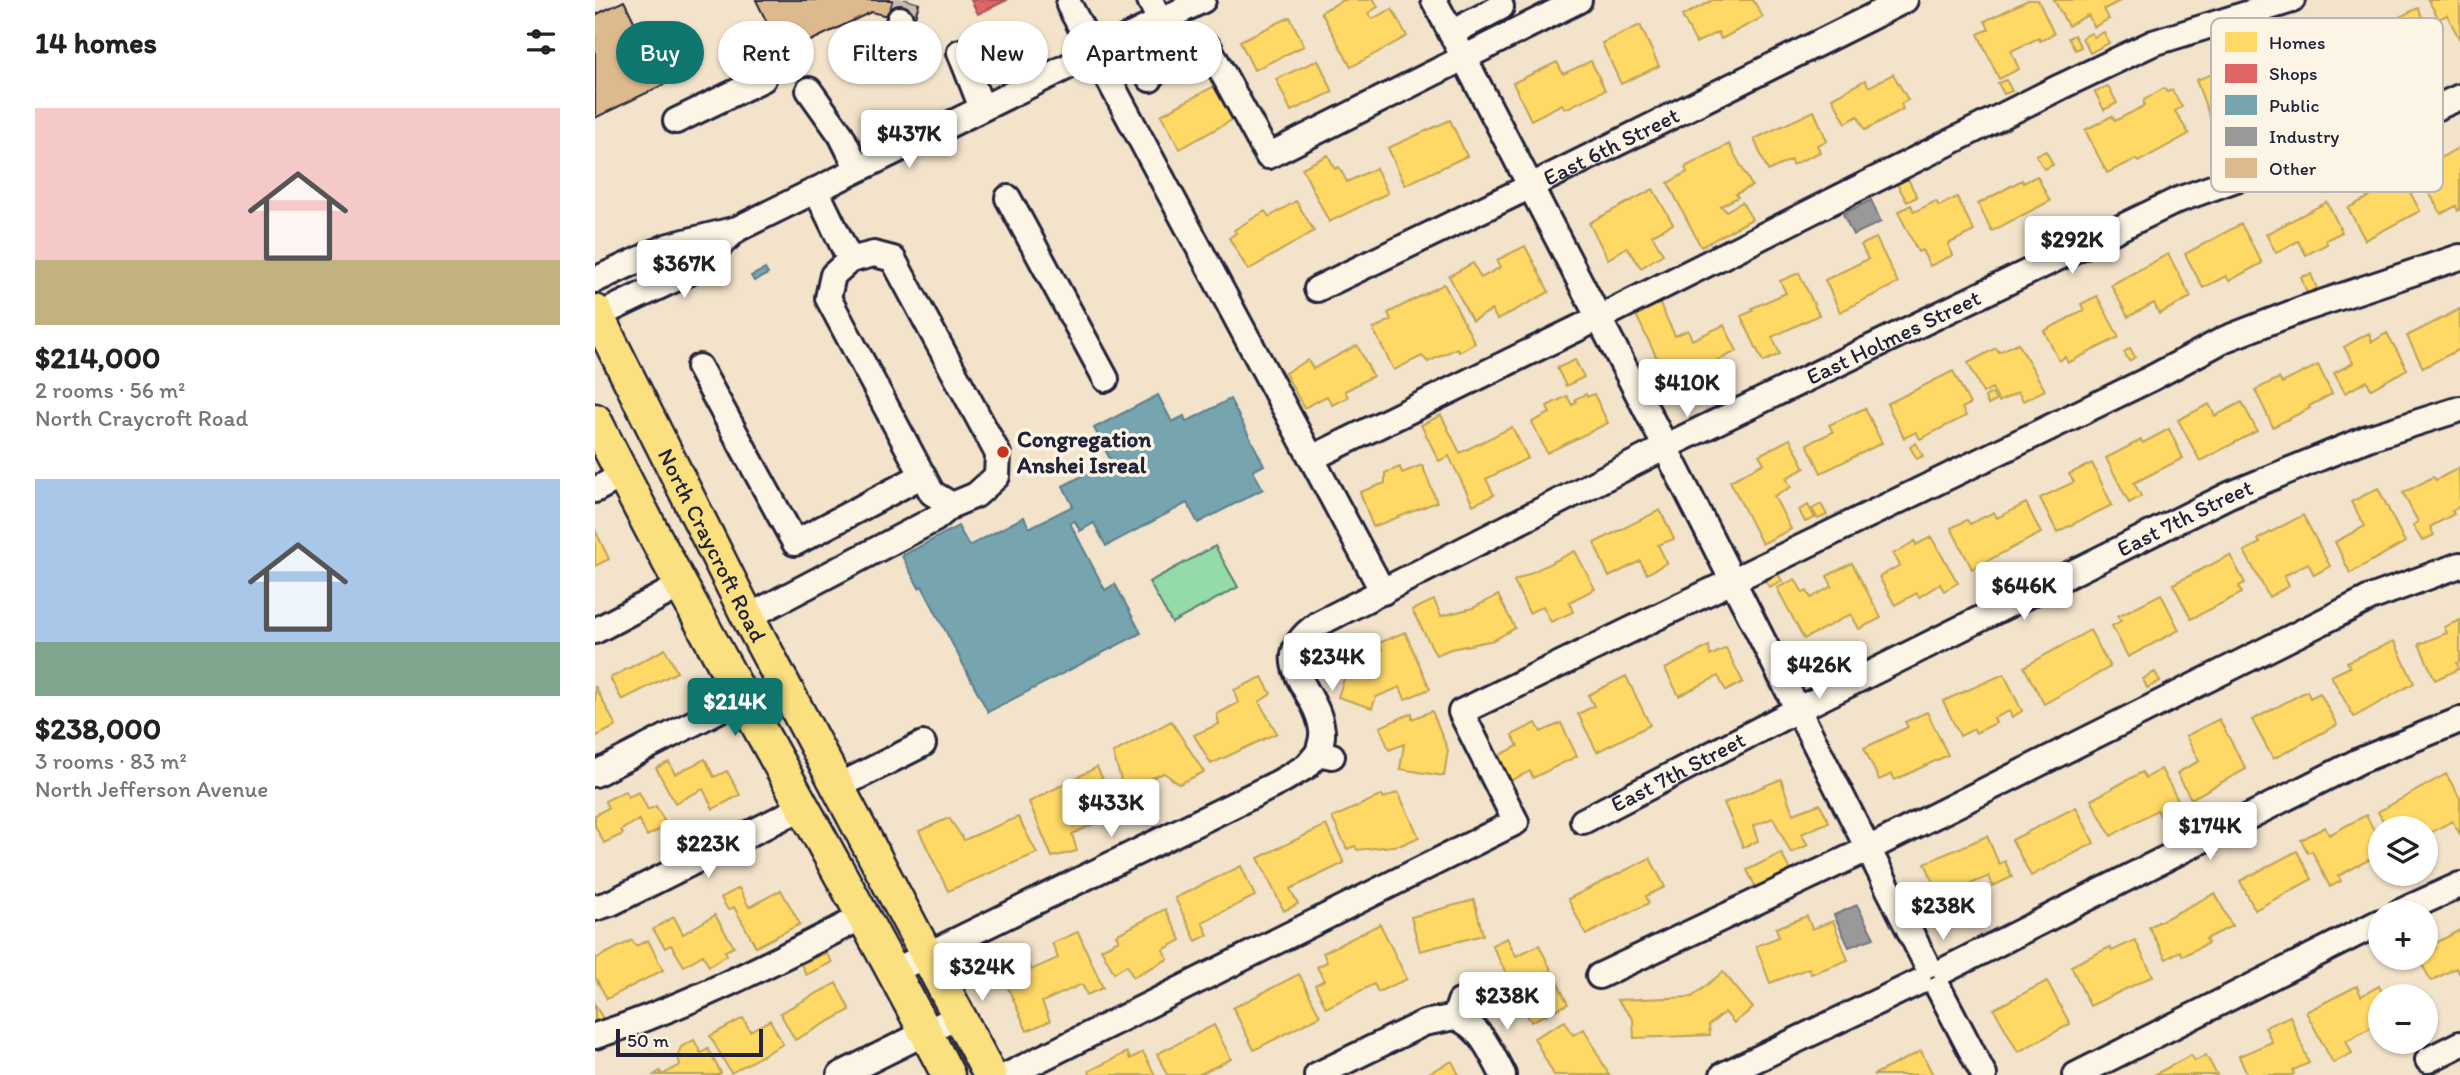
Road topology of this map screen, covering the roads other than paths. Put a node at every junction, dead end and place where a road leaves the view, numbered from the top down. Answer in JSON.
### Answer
{"nodes":[{"id":1,"x":1203,"y":0,"type":"edge"},
{"id":2,"x":1434,"y":0,"type":"edge"},
{"id":3,"x":1579,"y":0,"type":"edge"},
{"id":4,"x":1905,"y":0,"type":"edge"},
{"id":5,"x":2292,"y":0,"type":"edge"},
{"id":6,"x":1069,"y":5,"type":"dead end"},
{"id":7,"x":1501,"y":7,"type":"dead end"},
{"id":8,"x":1155,"y":10,"type":"edge"},
{"id":9,"x":2234,"y":18,"type":"edge"},
{"id":10,"x":1078,"y":21,"type":"edge"},
{"id":11,"x":2211,"y":25,"type":"edge"},
{"id":12,"x":1451,"y":33,"type":"junction"},
{"id":13,"x":1463,"y":57,"type":"junction"},
{"id":14,"x":1062,"y":69,"type":"edge"},
{"id":15,"x":1222,"y":72,"type":"edge"},
{"id":16,"x":753,"y":84,"type":"edge"},
{"id":17,"x":973,"y":84,"type":"edge"},
{"id":18,"x":1113,"y":84,"type":"edge"},
{"id":19,"x":810,"y":90,"type":"dead end"},
{"id":20,"x":2460,"y":97,"type":"edge"},
{"id":21,"x":2443,"y":105,"type":"edge"},
{"id":22,"x":982,"y":108,"type":"junction"},
{"id":23,"x":676,"y":121,"type":"dead end"},
{"id":24,"x":858,"y":169,"type":"junction"},
{"id":25,"x":1531,"y":186,"type":"junction"},
{"id":26,"x":2211,"y":188,"type":"edge"},
{"id":27,"x":816,"y":190,"type":"junction"},
{"id":28,"x":1008,"y":198,"type":"dead end"},
{"id":29,"x":737,"y":229,"type":"junction"},
{"id":30,"x":2460,"y":257,"type":"edge"},
{"id":31,"x":850,"y":260,"type":"junction"},
{"id":32,"x":595,"y":281,"type":"edge"},
{"id":33,"x":1317,"y":289,"type":"dead end"},
{"id":34,"x":596,"y":314,"type":"edge"},
{"id":35,"x":1599,"y":318,"type":"junction"},
{"id":36,"x":699,"y":367,"type":"dead end"},
{"id":37,"x":1106,"y":379,"type":"dead end"},
{"id":38,"x":2460,"y":409,"type":"edge"},
{"id":39,"x":595,"y":420,"type":"edge"},
{"id":40,"x":1666,"y":447,"type":"junction"},
{"id":41,"x":1312,"y":458,"type":"junction"},
{"id":42,"x":623,"y":475,"type":"junction"},
{"id":43,"x":923,"y":475,"type":"junction"},
{"id":44,"x":595,"y":490,"type":"edge"},
{"id":45,"x":952,"y":505,"type":"junction"},
{"id":46,"x":2460,"y":565,"type":"edge"},
{"id":47,"x":1732,"y":579,"type":"junction"},
{"id":48,"x":680,"y":586,"type":"junction"},
{"id":49,"x":1383,"y":592,"type":"junction"},
{"id":50,"x":748,"y":617,"type":"junction"},
{"id":51,"x":595,"y":631,"type":"edge"},
{"id":52,"x":742,"y":698,"type":"junction"},
{"id":53,"x":1797,"y":709,"type":"junction"},
{"id":54,"x":2460,"y":719,"type":"edge"},
{"id":55,"x":923,"y":744,"type":"dead end"},
{"id":56,"x":595,"y":774,"type":"edge"},
{"id":57,"x":837,"y":787,"type":"junction"},
{"id":58,"x":803,"y":807,"type":"junction"},
{"id":59,"x":1583,"y":821,"type":"dead end"},
{"id":60,"x":1868,"y":849,"type":"junction"},
{"id":61,"x":2460,"y":885,"type":"edge"},
{"id":62,"x":2427,"y":900,"type":"edge"},
{"id":63,"x":595,"y":908,"type":"edge"},
{"id":64,"x":864,"y":916,"type":"junction"},
{"id":65,"x":2368,"y":928,"type":"edge"},
{"id":66,"x":927,"y":955,"type":"junction"},
{"id":67,"x":894,"y":971,"type":"junction"},
{"id":68,"x":1599,"y":976,"type":"dead end"},
{"id":69,"x":1933,"y":977,"type":"junction"},
{"id":70,"x":959,"y":1016,"type":"junction"},
{"id":71,"x":926,"y":1031,"type":"junction"},
{"id":72,"x":595,"y":1036,"type":"edge"},
{"id":73,"x":2460,"y":1044,"type":"edge"},
{"id":74,"x":2428,"y":1060,"type":"dead end"},
{"id":75,"x":840,"y":1075,"type":"edge"},
{"id":76,"x":948,"y":1075,"type":"edge"},
{"id":77,"x":990,"y":1075,"type":"edge"},
{"id":78,"x":1008,"y":1075,"type":"edge"},
{"id":79,"x":1317,"y":1075,"type":"edge"},
{"id":80,"x":1503,"y":1075,"type":"edge"},
{"id":81,"x":1723,"y":1075,"type":"edge"},
{"id":82,"x":1984,"y":1075,"type":"edge"},
{"id":83,"x":2076,"y":1075,"type":"edge"}],
"edges":[{"from":1,"to":8,"type":"street"},
{"from":2,"to":12,"type":"street"},
{"from":3,"to":13,"type":"street"},
{"from":4,"to":25,"type":"street","name":"East 6th Street"},
{"from":5,"to":9,"type":"street"},
{"from":6,"to":10,"type":"street"},
{"from":7,"to":12,"type":"street"},
{"from":11,"to":35,"type":"street"},
{"from":12,"to":13,"type":"street"},
{"from":13,"to":15,"type":"street"},
{"from":13,"to":25,"type":"street"},
{"from":14,"to":22,"type":"street"},
{"from":16,"to":23,"type":"street"},
{"from":17,"to":22,"type":"street"},
{"from":18,"to":41,"type":"street"},
{"from":19,"to":24,"type":"street"},
{"from":20,"to":21,"type":"street","name":"East Holmes Street"},
{"from":22,"to":24,"type":"street"},
{"from":24,"to":27,"type":"street"},
{"from":25,"to":33,"type":"street","name":"East 6th Street"},
{"from":25,"to":35,"type":"street"},
{"from":26,"to":40,"type":"street","name":"East Holmes Street"},
{"from":27,"to":29,"type":"street"},
{"from":27,"to":31,"type":"street"},
{"from":28,"to":37,"type":"street"},
{"from":29,"to":32,"type":"street"},
{"from":29,"to":34,"type":"street"},
{"from":30,"to":47,"type":"street"},
{"from":31,"to":43,"type":"street"},
{"from":31,"to":45,"type":"street"},
{"from":34,"to":50,"type":"main road","name":"North Craycroft Road"},
{"from":35,"to":40,"type":"street"},
{"from":35,"to":41,"type":"street"},
{"from":36,"to":43,"type":"street"},
{"from":38,"to":53,"type":"street","name":"East 7th Street"},
{"from":39,"to":42,"type":"main road","name":"North Craycroft Road"},
{"from":40,"to":47,"type":"street"},
{"from":40,"to":49,"type":"street","name":"East Holmes Street"},
{"from":41,"to":49,"type":"street"},
{"from":42,"to":44,"type":"street"},
{"from":42,"to":48,"type":"main road","name":"North Craycroft Road"},
{"from":43,"to":45,"type":"street"},
{"from":45,"to":50,"type":"street"},
{"from":46,"to":60,"type":"street"},
{"from":47,"to":53,"type":"street"},
{"from":47,"to":78,"type":"street"},
{"from":48,"to":51,"type":"street"},
{"from":48,"to":52,"type":"main road","name":"North Craycroft Road"},
{"from":49,"to":66,"type":"street","name":"East Holmes Street"},
{"from":50,"to":57,"type":"main road","name":"North Craycroft Road"},
{"from":52,"to":56,"type":"street"},
{"from":52,"to":58,"type":"main road","name":"North Craycroft Road"},
{"from":53,"to":59,"type":"street","name":"East 7th Street"},
{"from":53,"to":60,"type":"street"},
{"from":54,"to":69,"type":"street"},
{"from":55,"to":57,"type":"street"},
{"from":57,"to":66,"type":"main road","name":"North Craycroft Road"},
{"from":58,"to":63,"type":"street"},
{"from":58,"to":64,"type":"main road","name":"North Craycroft Road"},
{"from":60,"to":68,"type":"street"},
{"from":60,"to":69,"type":"street"},
{"from":61,"to":62,"type":"street"},
{"from":64,"to":67,"type":"main road","name":"North Craycroft Road"},
{"from":64,"to":72,"type":"street"},
{"from":65,"to":83,"type":"street"},
{"from":66,"to":67,"type":"street"},
{"from":66,"to":70,"type":"main road","name":"North Craycroft Road"},
{"from":67,"to":71,"type":"main road","name":"North Craycroft Road"},
{"from":69,"to":81,"type":"street"},
{"from":69,"to":82,"type":"street"},
{"from":70,"to":71,"type":"street"},
{"from":70,"to":77,"type":"main road","name":"North Craycroft Road"},
{"from":71,"to":75,"type":"street"},
{"from":71,"to":76,"type":"main road","name":"North Craycroft Road"},
{"from":73,"to":74,"type":"street"},
{"from":79,"to":80,"type":"street"}]}
